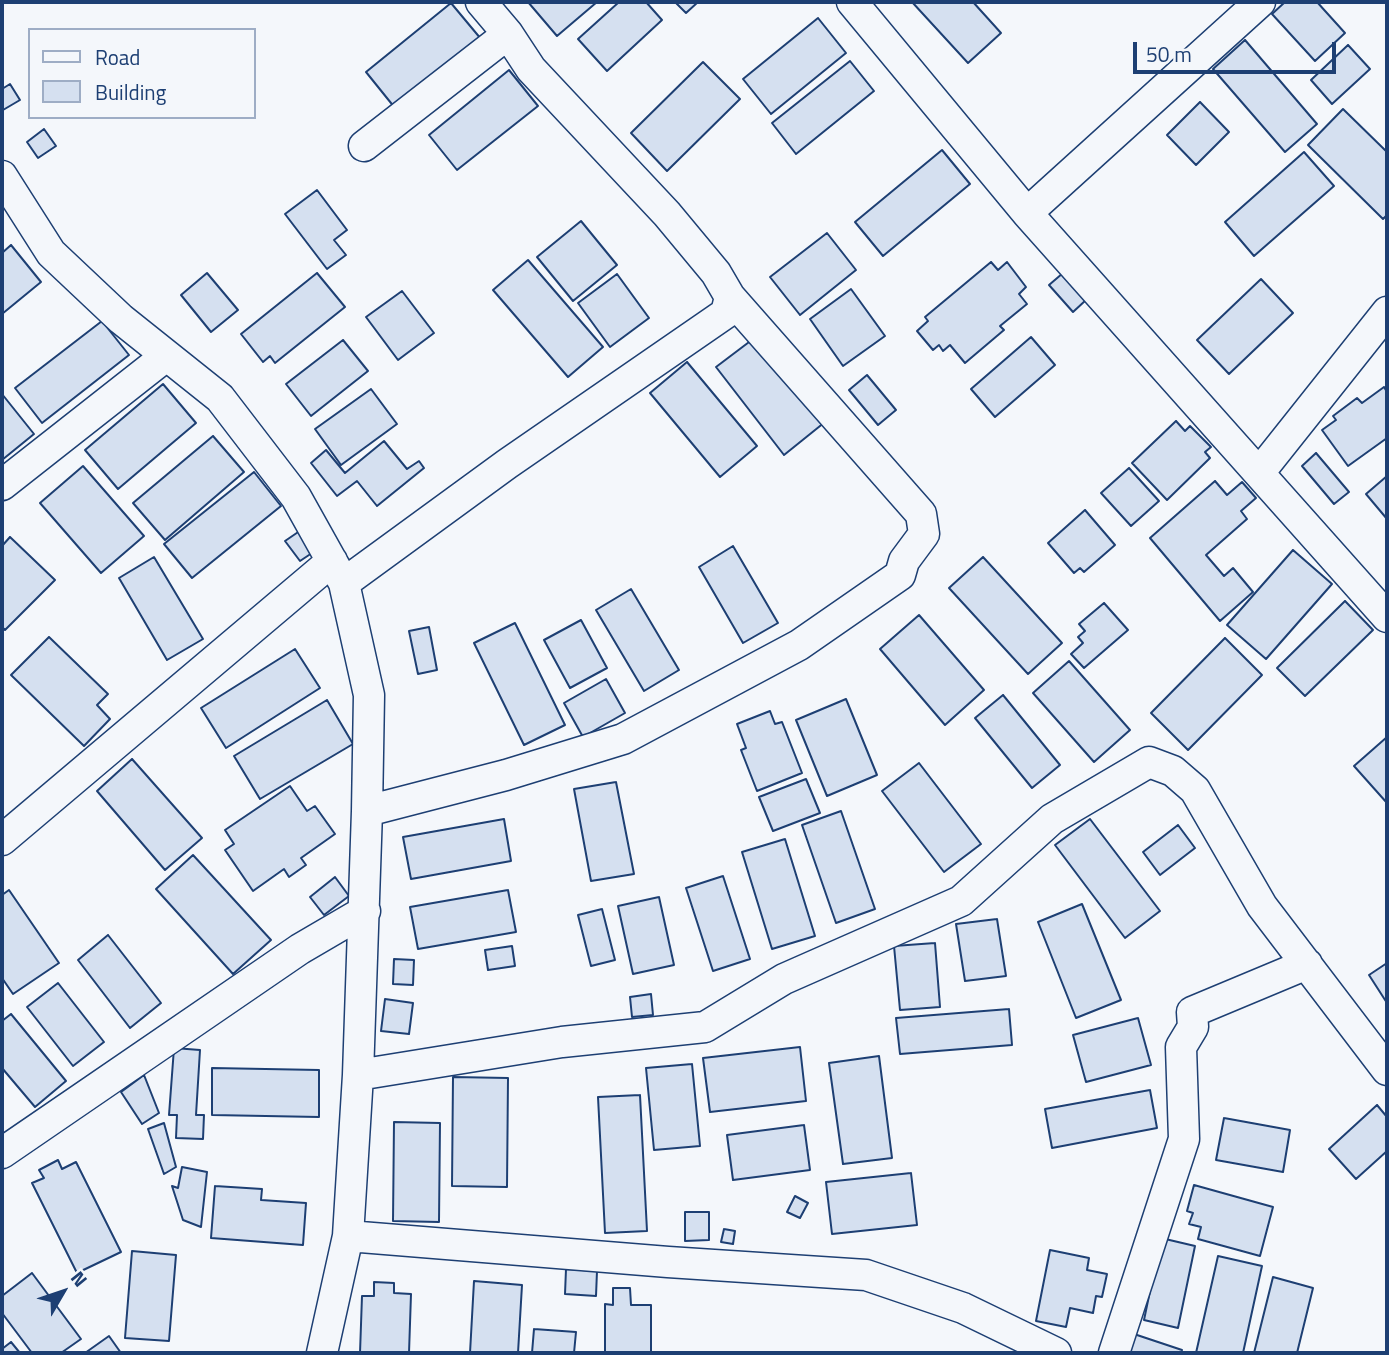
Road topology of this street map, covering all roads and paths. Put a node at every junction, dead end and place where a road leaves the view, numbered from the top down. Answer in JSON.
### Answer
{"nodes":[{"id":1,"x":481,"y":2,"type":"edge"},
{"id":2,"x":852,"y":2,"type":"edge"},
{"id":3,"x":1261,"y":2,"type":"edge"},
{"id":4,"x":508,"y":34,"type":"junction"},
{"id":5,"x":365,"y":146,"type":"dead end"},
{"id":6,"x":2,"y":176,"type":"edge"},
{"id":7,"x":1027,"y":213,"type":"junction"},
{"id":8,"x":730,"y":297,"type":"junction"},
{"id":9,"x":1387,"y":312,"type":"edge"},
{"id":10,"x":166,"y":356,"type":"junction"},
{"id":11,"x":1259,"y":473,"type":"junction"},
{"id":12,"x":2,"y":485,"type":"edge"},
{"id":13,"x":338,"y":572,"type":"junction"},
{"id":14,"x":1387,"y":617,"type":"edge"},
{"id":15,"x":368,"y":811,"type":"junction"},
{"id":16,"x":2,"y":840,"type":"edge"},
{"id":17,"x":365,"y":911,"type":"junction"},
{"id":18,"x":1307,"y":964,"type":"junction"},
{"id":19,"x":1387,"y":1070,"type":"edge"},
{"id":20,"x":358,"y":1075,"type":"junction"},
{"id":21,"x":2,"y":1153,"type":"edge"},
{"id":22,"x":348,"y":1236,"type":"junction"},
{"id":23,"x":322,"y":1353,"type":"edge"},
{"id":24,"x":1056,"y":1353,"type":"edge"},
{"id":25,"x":1114,"y":1353,"type":"edge"}],
"edges":[{"from":1,"to":4,"type":"street"},
{"from":2,"to":7,"type":"street"},
{"from":3,"to":7,"type":"street"},
{"from":4,"to":5,"type":"street"},
{"from":4,"to":8,"type":"street"},
{"from":6,"to":10,"type":"street"},
{"from":7,"to":11,"type":"street"},
{"from":8,"to":13,"type":"street"},
{"from":8,"to":15,"type":"street"},
{"from":9,"to":11,"type":"street"},
{"from":10,"to":12,"type":"street"},
{"from":10,"to":13,"type":"street"},
{"from":11,"to":14,"type":"street"},
{"from":13,"to":15,"type":"street"},
{"from":13,"to":16,"type":"street"},
{"from":15,"to":17,"type":"street"},
{"from":17,"to":20,"type":"street"},
{"from":17,"to":21,"type":"street"},
{"from":18,"to":19,"type":"street"},
{"from":18,"to":20,"type":"street"},
{"from":18,"to":25,"type":"street"},
{"from":20,"to":22,"type":"street"},
{"from":22,"to":23,"type":"street"},
{"from":22,"to":24,"type":"street"}]}
